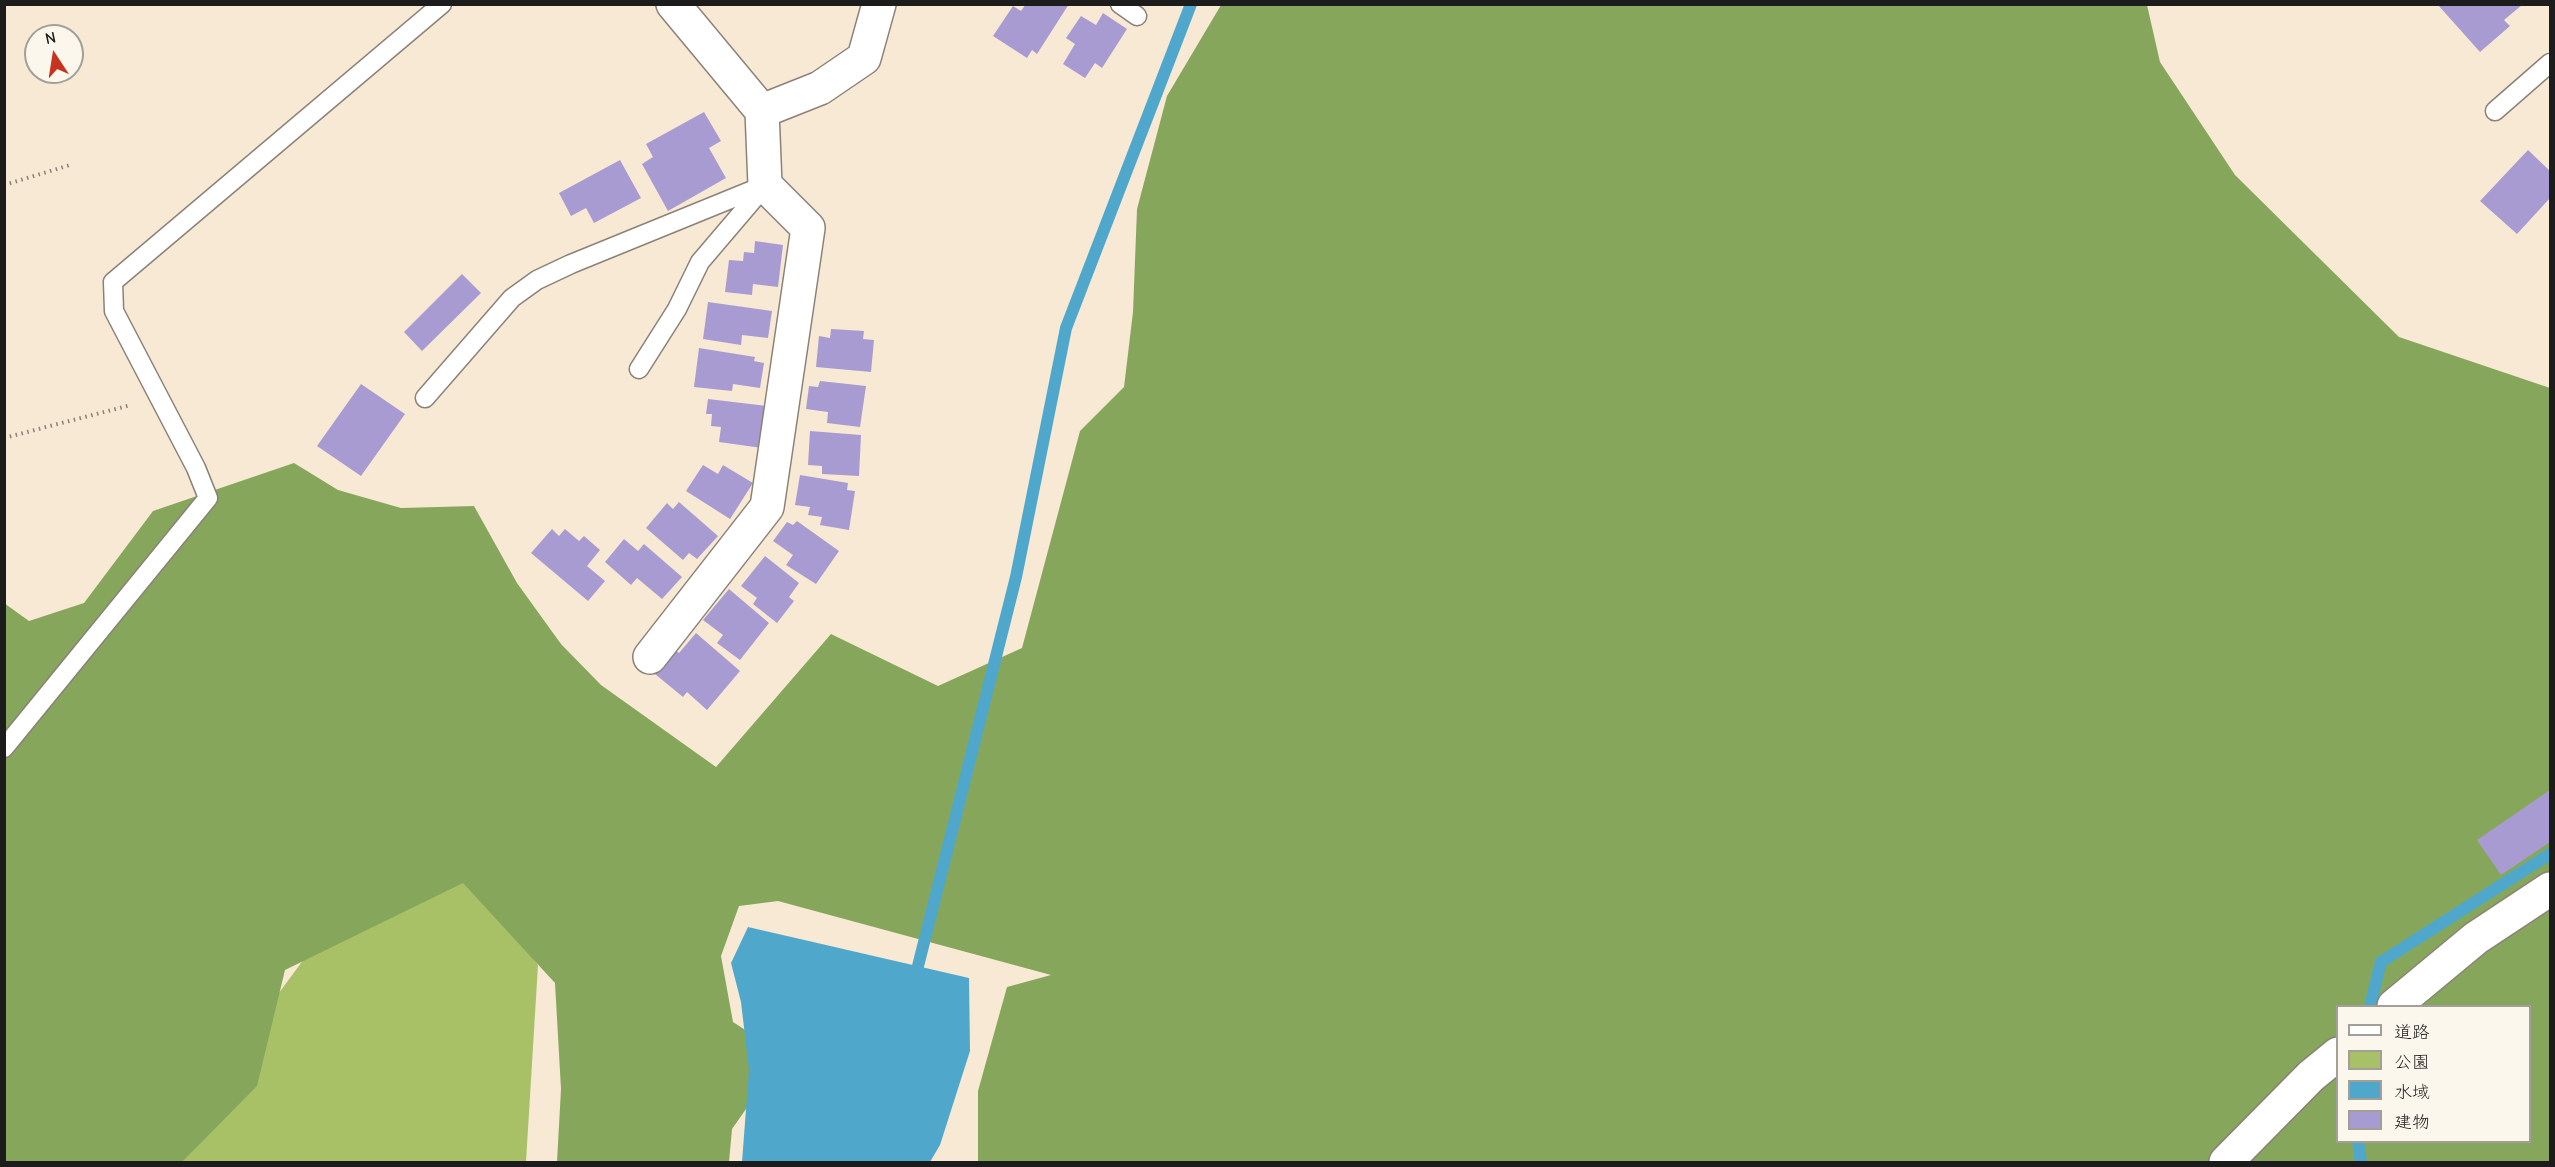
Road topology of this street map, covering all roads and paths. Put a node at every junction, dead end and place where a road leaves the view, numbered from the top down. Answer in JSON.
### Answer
{"nodes":[{"id":1,"x":442,"y":4,"type":"edge"},
{"id":2,"x":673,"y":4,"type":"edge"},
{"id":3,"x":879,"y":4,"type":"edge"},
{"id":4,"x":1120,"y":4,"type":"edge"},
{"id":5,"x":1137,"y":16,"type":"dead end"},
{"id":6,"x":2550,"y":63,"type":"edge"},
{"id":7,"x":762,"y":111,"type":"junction"},
{"id":8,"x":2495,"y":111,"type":"dead end"},
{"id":9,"x":70,"y":165,"type":"dead end"},
{"id":10,"x":4,"y":184,"type":"edge"},
{"id":11,"x":765,"y":185,"type":"junction"},
{"id":12,"x":639,"y":369,"type":"dead end"},
{"id":13,"x":158,"y":398,"type":"junction"},
{"id":14,"x":426,"y":398,"type":"dead end"},
{"id":15,"x":4,"y":438,"type":"edge"},
{"id":16,"x":650,"y":657,"type":"dead end"},
{"id":17,"x":4,"y":748,"type":"edge"},
{"id":18,"x":2550,"y":889,"type":"edge"},
{"id":19,"x":2395,"y":1005,"type":"edge"},
{"id":20,"x":2336,"y":1055,"type":"edge"},
{"id":21,"x":2226,"y":1162,"type":"edge"}],
"edges":[{"from":1,"to":13,"type":"lane"},
{"from":2,"to":7,"type":"street"},
{"from":3,"to":7,"type":"street"},
{"from":4,"to":5,"type":"lane"},
{"from":6,"to":8,"type":"lane"},
{"from":7,"to":11,"type":"street"},
{"from":9,"to":10,"type":"path"},
{"from":11,"to":12,"type":"lane"},
{"from":11,"to":14,"type":"lane"},
{"from":11,"to":16,"type":"street"},
{"from":13,"to":15,"type":"path"},
{"from":13,"to":17,"type":"lane"},
{"from":18,"to":19,"type":"street"},
{"from":20,"to":21,"type":"street"}]}
